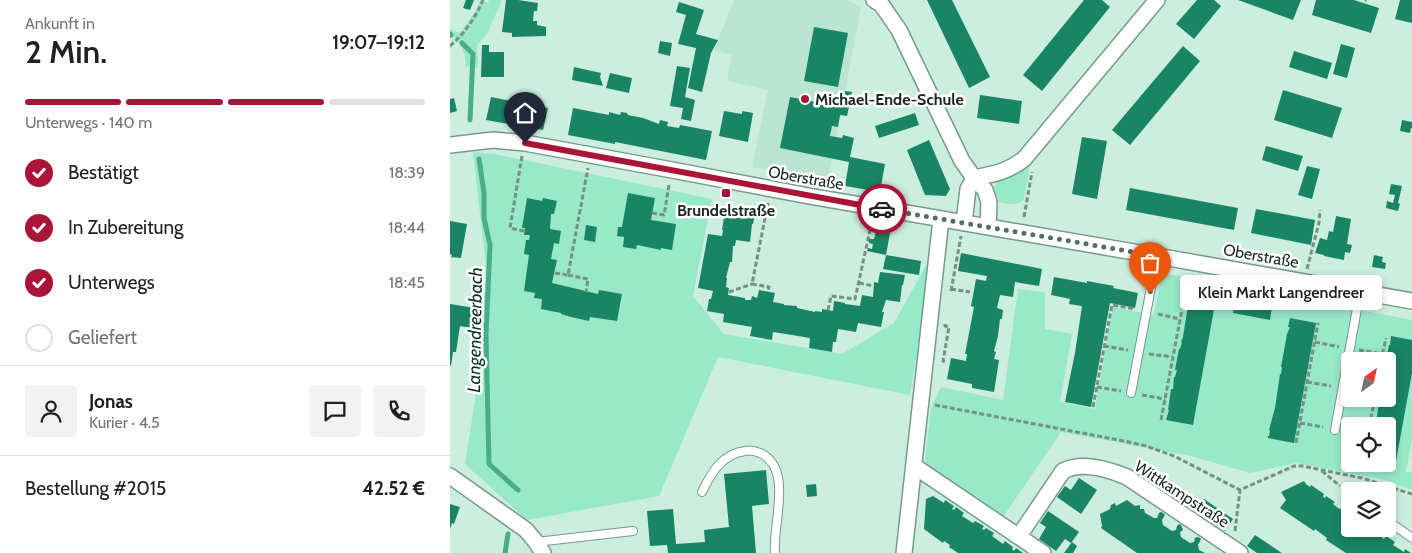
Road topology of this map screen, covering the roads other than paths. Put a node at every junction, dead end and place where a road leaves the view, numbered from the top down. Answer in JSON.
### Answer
{"nodes":[{"id":1,"x":1157,"y":0,"type":"edge"},
{"id":2,"x":879,"y":1,"type":"edge"},
{"id":3,"x":450,"y":145,"type":"edge"},
{"id":4,"x":974,"y":178,"type":"junction"},
{"id":5,"x":941,"y":219,"type":"junction"},
{"id":6,"x":964,"y":223,"type":"junction"},
{"id":7,"x":988,"y":227,"type":"junction"},
{"id":8,"x":1157,"y":256,"type":"junction"},
{"id":9,"x":1360,"y":292,"type":"junction"},
{"id":10,"x":1412,"y":301,"type":"edge"},
{"id":11,"x":1131,"y":393,"type":"dead end"},
{"id":12,"x":1335,"y":430,"type":"dead end"},
{"id":13,"x":914,"y":466,"type":"junction"},
{"id":14,"x":450,"y":476,"type":"edge"},
{"id":15,"x":702,"y":492,"type":"dead end"},
{"id":16,"x":1396,"y":527,"type":"edge"},
{"id":17,"x":633,"y":531,"type":"dead end"},
{"id":18,"x":1019,"y":536,"type":"junction"},
{"id":19,"x":1412,"y":538,"type":"edge"},
{"id":20,"x":540,"y":548,"type":"edge"},
{"id":21,"x":1236,"y":551,"type":"edge"},
{"id":22,"x":775,"y":553,"type":"edge"},
{"id":23,"x":904,"y":553,"type":"edge"},
{"id":24,"x":1043,"y":553,"type":"edge"}],
"edges":[{"from":1,"to":4,"type":"street"},
{"from":2,"to":4,"type":"street"},
{"from":3,"to":5,"type":"street","name":"Oberstraße"},
{"from":4,"to":6,"type":"street"},
{"from":4,"to":7,"type":"street"},
{"from":5,"to":6,"type":"street","name":"Oberstraße"},
{"from":5,"to":13,"type":"street"},
{"from":6,"to":7,"type":"street","name":"Oberstraße"},
{"from":7,"to":8,"type":"street","name":"Oberstraße"},
{"from":8,"to":9,"type":"street","name":"Oberstraße"},
{"from":8,"to":11,"type":"lane"},
{"from":9,"to":10,"type":"street","name":"Oberstraße"},
{"from":9,"to":12,"type":"lane"},
{"from":13,"to":18,"type":"street"},
{"from":13,"to":23,"type":"street"},
{"from":14,"to":20,"type":"street"},
{"from":15,"to":22,"type":"lane"},
{"from":16,"to":19,"type":"lane"},
{"from":17,"to":20,"type":"lane"},
{"from":18,"to":21,"type":"street","name":"Wittkampstraße"},
{"from":18,"to":24,"type":"street"}]}
